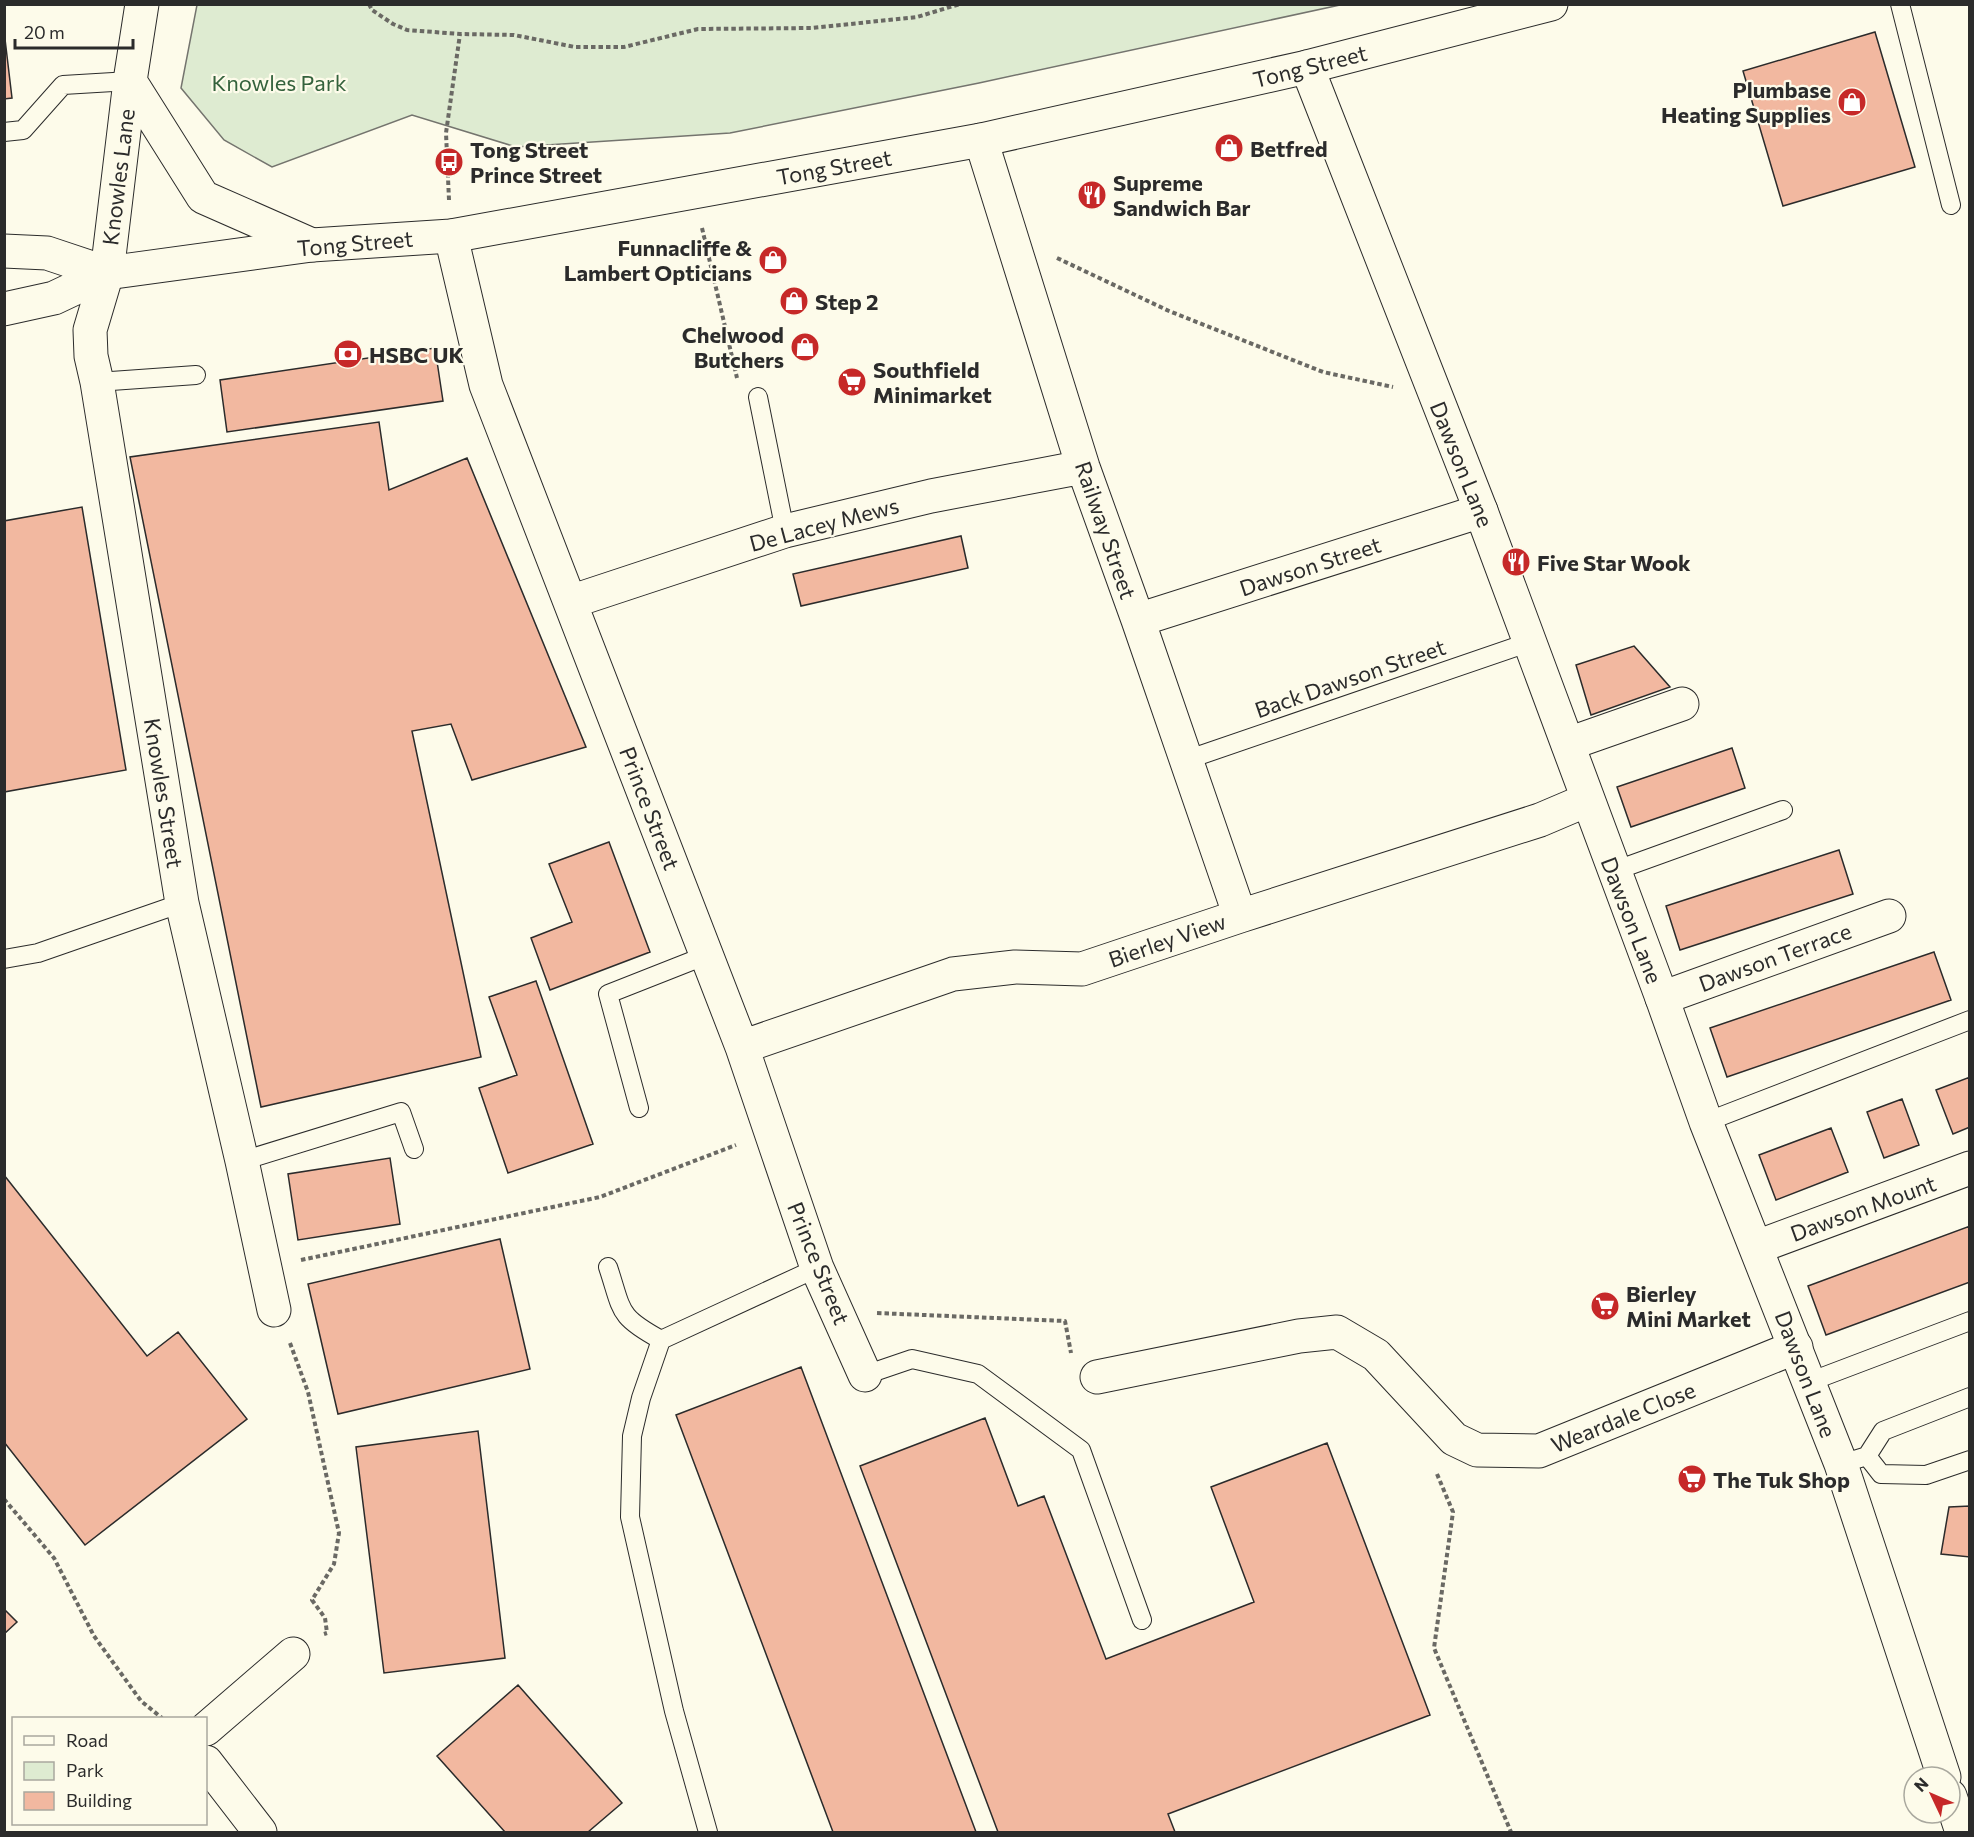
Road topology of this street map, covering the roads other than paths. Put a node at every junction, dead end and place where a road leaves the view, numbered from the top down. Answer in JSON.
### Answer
{"nodes":[{"id":1,"x":142,"y":4,"type":"edge"},
{"id":2,"x":1551,"y":4,"type":"edge"},
{"id":3,"x":1900,"y":4,"type":"edge"},
{"id":4,"x":1307,"y":67,"type":"junction"},
{"id":5,"x":130,"y":81,"type":"junction"},
{"id":6,"x":4,"y":132,"type":"edge"},
{"id":7,"x":981,"y":140,"type":"junction"},
{"id":8,"x":1951,"y":205,"type":"dead end"},
{"id":9,"x":451,"y":236,"type":"junction"},
{"id":10,"x":312,"y":245,"type":"junction"},
{"id":11,"x":4,"y":251,"type":"edge"},
{"id":12,"x":107,"y":273,"type":"junction"},
{"id":13,"x":4,"y":309,"type":"edge"},
{"id":14,"x":195,"y":375,"type":"dead end"},
{"id":15,"x":98,"y":382,"type":"junction"},
{"id":16,"x":758,"y":397,"type":"road end"},
{"id":17,"x":1083,"y":467,"type":"junction"},
{"id":18,"x":1481,"y":511,"type":"junction"},
{"id":19,"x":784,"y":531,"type":"junction"},
{"id":20,"x":570,"y":602,"type":"junction"},
{"id":21,"x":1138,"y":620,"type":"junction"},
{"id":22,"x":1530,"y":642,"type":"junction"},
{"id":23,"x":1682,"y":704,"type":"dead end"},
{"id":24,"x":1568,"y":744,"type":"junction"},
{"id":25,"x":1186,"y":760,"type":"junction"},
{"id":26,"x":1587,"y":800,"type":"junction"},
{"id":27,"x":1783,"y":810,"type":"dead end"},
{"id":28,"x":1614,"y":871,"type":"junction"},
{"id":29,"x":182,"y":903,"type":"junction"},
{"id":30,"x":1240,"y":916,"type":"junction"},
{"id":31,"x":1889,"y":916,"type":"dead end"},
{"id":32,"x":707,"y":956,"type":"junction"},
{"id":33,"x":4,"y":959,"type":"edge"},
{"id":34,"x":1662,"y":998,"type":"junction"},
{"id":35,"x":1970,"y":1020,"type":"edge"},
{"id":36,"x":742,"y":1047,"type":"junction"},
{"id":37,"x":639,"y":1108,"type":"dead end"},
{"id":38,"x":1706,"y":1122,"type":"junction"},
{"id":39,"x":414,"y":1149,"type":"dead end"},
{"id":40,"x":242,"y":1161,"type":"junction"},
{"id":41,"x":1970,"y":1168,"type":"edge"},
{"id":42,"x":1757,"y":1247,"type":"junction"},
{"id":43,"x":608,"y":1267,"type":"dead end"},
{"id":44,"x":817,"y":1268,"type":"junction"},
{"id":45,"x":274,"y":1310,"type":"road end"},
{"id":46,"x":1970,"y":1321,"type":"edge"},
{"id":47,"x":661,"y":1340,"type":"junction"},
{"id":48,"x":1796,"y":1347,"type":"junction"},
{"id":49,"x":865,"y":1375,"type":"joint"},
{"id":50,"x":1097,"y":1377,"type":"road end"},
{"id":51,"x":1809,"y":1382,"type":"junction"},
{"id":52,"x":1970,"y":1397,"type":"edge"},
{"id":53,"x":1854,"y":1460,"type":"junction"},
{"id":54,"x":1970,"y":1460,"type":"edge"},
{"id":55,"x":1142,"y":1620,"type":"dead end"},
{"id":56,"x":293,"y":1653,"type":"road end"},
{"id":57,"x":207,"y":1728,"type":"edge"},
{"id":58,"x":207,"y":1763,"type":"edge"},
{"id":59,"x":1941,"y":1765,"type":"edge"},
{"id":60,"x":260,"y":1833,"type":"edge"},
{"id":61,"x":708,"y":1833,"type":"edge"}],
"edges":[{"from":1,"to":5,"type":"main road","name":"Knowles Lane"},
{"from":2,"to":4,"type":"main road","name":"Tong Street"},
{"from":3,"to":8,"type":"lane"},
{"from":4,"to":7,"type":"main road","name":"Tong Street"},
{"from":4,"to":18,"type":"main road","name":"Dawson Lane"},
{"from":5,"to":6,"type":"lane"},
{"from":5,"to":10,"type":"main road","name":"Knowles Lane"},
{"from":5,"to":12,"type":"main road","name":"Knowles Lane"},
{"from":7,"to":9,"type":"main road","name":"Tong Street"},
{"from":7,"to":17,"type":"main road","name":"Railway Street"},
{"from":9,"to":10,"type":"main road","name":"Tong Street"},
{"from":9,"to":20,"type":"main road","name":"Prince Street"},
{"from":10,"to":12,"type":"main road","name":"Tong Street"},
{"from":11,"to":12,"type":"main road","name":"Tong Street"},
{"from":12,"to":13,"type":"main road","name":"Tong Street"},
{"from":12,"to":15,"type":"main road","name":"Knowles Street"},
{"from":14,"to":15,"type":"lane"},
{"from":15,"to":29,"type":"main road","name":"Knowles Street"},
{"from":16,"to":19,"type":"lane"},
{"from":17,"to":19,"type":"main road","name":"De Lacey Mews"},
{"from":17,"to":21,"type":"main road","name":"Railway Street"},
{"from":18,"to":21,"type":"main road","name":"Dawson Street"},
{"from":18,"to":22,"type":"main road","name":"Dawson Lane"},
{"from":19,"to":20,"type":"main road","name":"De Lacey Mews"},
{"from":20,"to":32,"type":"main road","name":"Prince Street"},
{"from":21,"to":25,"type":"main road","name":"Railway Street"},
{"from":22,"to":24,"type":"main road","name":"Dawson Lane"},
{"from":22,"to":25,"type":"lane","name":"Back Dawson Street"},
{"from":23,"to":24,"type":"main road"},
{"from":24,"to":26,"type":"main road","name":"Dawson Lane"},
{"from":25,"to":30,"type":"main road","name":"Railway Street"},
{"from":26,"to":28,"type":"main road","name":"Dawson Lane"},
{"from":26,"to":30,"type":"main road","name":"Bierley View"},
{"from":27,"to":28,"type":"lane"},
{"from":28,"to":34,"type":"main road","name":"Dawson Lane"},
{"from":29,"to":33,"type":"lane"},
{"from":29,"to":40,"type":"main road","name":"Knowles Street"},
{"from":30,"to":36,"type":"main road","name":"Bierley View"},
{"from":31,"to":34,"type":"main road","name":"Dawson Terrace"},
{"from":32,"to":36,"type":"main road","name":"Prince Street"},
{"from":32,"to":37,"type":"lane"},
{"from":34,"to":38,"type":"main road","name":"Dawson Lane"},
{"from":35,"to":38,"type":"lane"},
{"from":36,"to":44,"type":"main road","name":"Prince Street"},
{"from":38,"to":42,"type":"main road","name":"Dawson Lane"},
{"from":39,"to":40,"type":"lane"},
{"from":40,"to":45,"type":"main road","name":"Knowles Street"},
{"from":41,"to":42,"type":"main road","name":"Dawson Mount"},
{"from":42,"to":48,"type":"main road","name":"Dawson Lane"},
{"from":43,"to":47,"type":"lane"},
{"from":44,"to":47,"type":"lane"},
{"from":44,"to":49,"type":"main road","name":"Prince Street"},
{"from":46,"to":51,"type":"lane"},
{"from":47,"to":61,"type":"lane"},
{"from":48,"to":50,"type":"main road","name":"Weardale Close"},
{"from":48,"to":51,"type":"main road","name":"Dawson Lane"},
{"from":49,"to":55,"type":"lane"},
{"from":51,"to":53,"type":"main road","name":"Dawson Lane"},
{"from":52,"to":53,"type":"lane"},
{"from":53,"to":54,"type":"lane"},
{"from":53,"to":59,"type":"main road","name":"Dawson Lane"},
{"from":56,"to":57,"type":"main road"},
{"from":58,"to":60,"type":"main road"}]}
